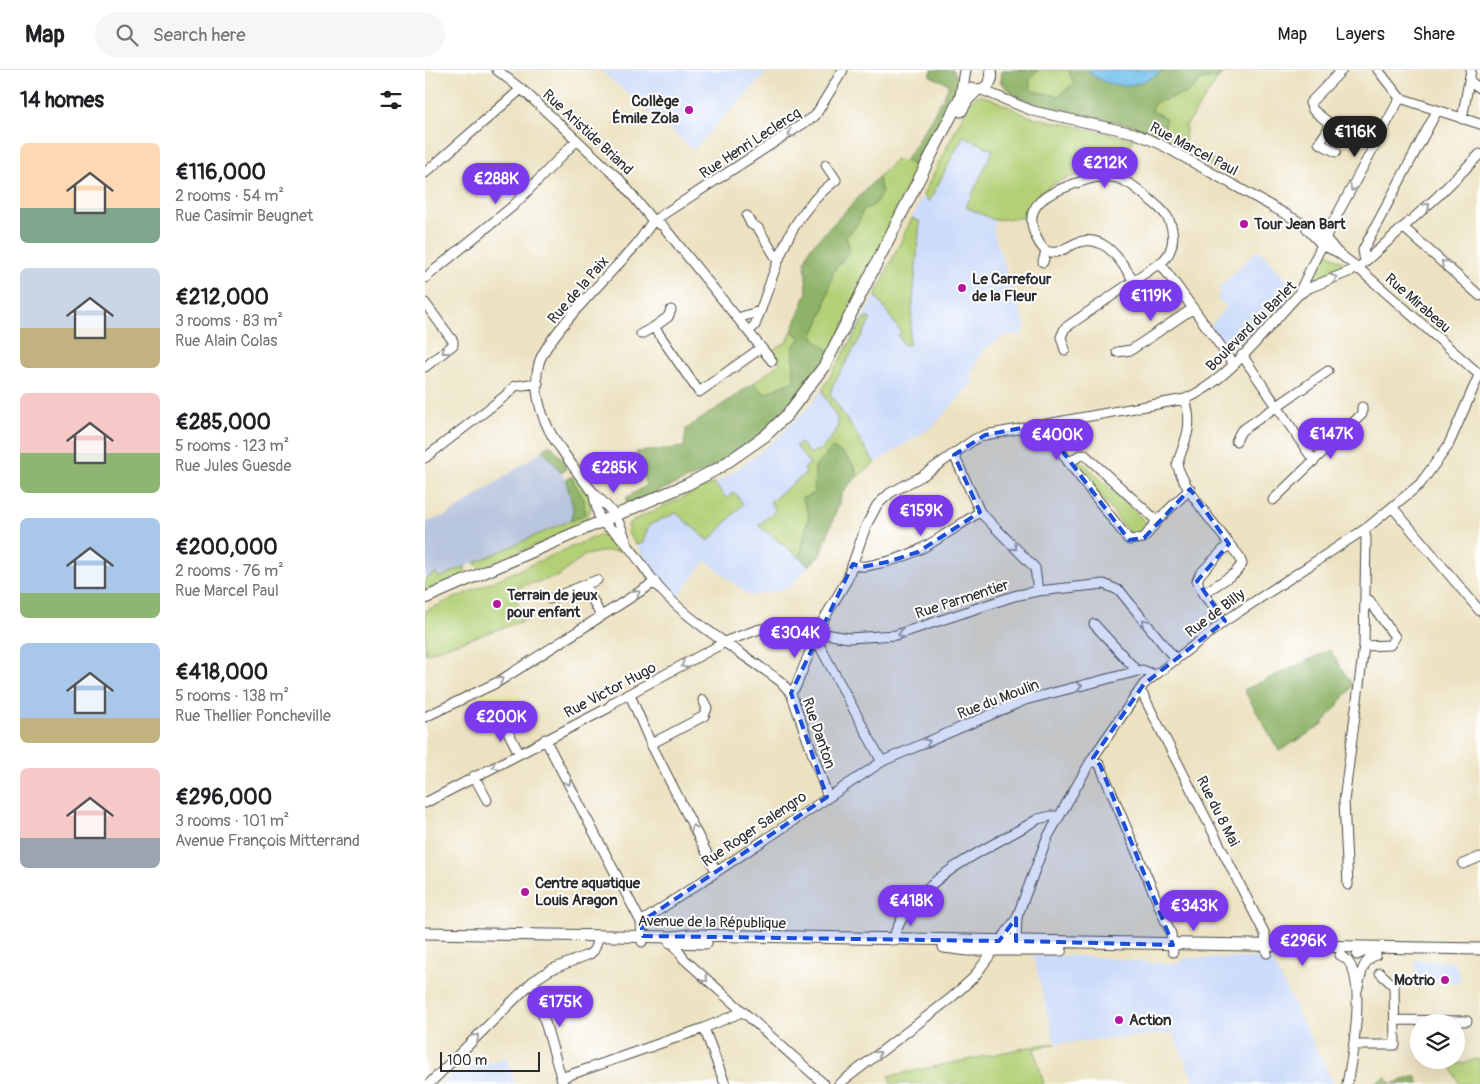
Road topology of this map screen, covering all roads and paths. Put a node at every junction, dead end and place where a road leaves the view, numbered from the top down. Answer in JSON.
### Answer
{"nodes":[{"id":1,"x":497,"y":70,"type":"edge"},
{"id":2,"x":843,"y":70,"type":"edge"},
{"id":3,"x":965,"y":70,"type":"edge"},
{"id":4,"x":1342,"y":70,"type":"edge"},
{"id":5,"x":1471,"y":70,"type":"edge"},
{"id":6,"x":1384,"y":72,"type":"edge"},
{"id":7,"x":965,"y":82,"type":"junction"},
{"id":8,"x":1469,"y":82,"type":"junction"},
{"id":9,"x":985,"y":83,"type":"edge"},
{"id":10,"x":1480,"y":88,"type":"edge"},
{"id":11,"x":521,"y":89,"type":"junction"},
{"id":12,"x":1400,"y":98,"type":"junction"},
{"id":13,"x":1437,"y":111,"type":"junction"},
{"id":14,"x":1462,"y":119,"type":"junction"},
{"id":15,"x":1480,"y":124,"type":"edge"},
{"id":16,"x":576,"y":142,"type":"junction"},
{"id":17,"x":1336,"y":152,"type":"dead end"},
{"id":18,"x":1480,"y":154,"type":"edge"},
{"id":19,"x":826,"y":165,"type":"dead end"},
{"id":20,"x":425,"y":174,"type":"edge"},
{"id":21,"x":747,"y":216,"type":"dead end"},
{"id":22,"x":653,"y":221,"type":"junction"},
{"id":23,"x":1403,"y":227,"type":"junction"},
{"id":24,"x":1324,"y":241,"type":"junction"},
{"id":25,"x":1046,"y":251,"type":"junction"},
{"id":26,"x":778,"y":261,"type":"junction"},
{"id":27,"x":1043,"y":262,"type":"dead end"},
{"id":28,"x":1160,"y":264,"type":"junction"},
{"id":29,"x":1362,"y":265,"type":"junction"},
{"id":30,"x":425,"y":278,"type":"edge"},
{"id":31,"x":1134,"y":281,"type":"junction"},
{"id":32,"x":1306,"y":285,"type":"junction"},
{"id":33,"x":1480,"y":296,"type":"edge"},
{"id":34,"x":425,"y":303,"type":"edge"},
{"id":35,"x":1192,"y":308,"type":"junction"},
{"id":36,"x":671,"y":310,"type":"dead end"},
{"id":37,"x":760,"y":311,"type":"junction"},
{"id":38,"x":738,"y":318,"type":"junction"},
{"id":39,"x":654,"y":327,"type":"junction"},
{"id":40,"x":749,"y":331,"type":"junction"},
{"id":41,"x":641,"y":334,"type":"dead end"},
{"id":42,"x":761,"y":348,"type":"junction"},
{"id":43,"x":1065,"y":350,"type":"dead end"},
{"id":44,"x":1117,"y":352,"type":"dead end"},
{"id":45,"x":1242,"y":354,"type":"junction"},
{"id":46,"x":772,"y":361,"type":"dead end"},
{"id":47,"x":1233,"y":364,"type":"junction"},
{"id":48,"x":425,"y":367,"type":"edge"},
{"id":49,"x":1328,"y":371,"type":"dead end"},
{"id":50,"x":1480,"y":374,"type":"edge"},
{"id":51,"x":538,"y":383,"type":"junction"},
{"id":52,"x":1185,"y":399,"type":"junction"},
{"id":53,"x":1277,"y":406,"type":"junction"},
{"id":54,"x":1363,"y":407,"type":"dead end"},
{"id":55,"x":1042,"y":424,"type":"junction"},
{"id":56,"x":1236,"y":441,"type":"dead end"},
{"id":57,"x":954,"y":454,"type":"junction"},
{"id":58,"x":425,"y":458,"type":"edge"},
{"id":59,"x":1314,"y":461,"type":"junction"},
{"id":60,"x":1069,"y":463,"type":"junction"},
{"id":61,"x":1189,"y":489,"type":"junction"},
{"id":62,"x":593,"y":492,"type":"junction"},
{"id":63,"x":1273,"y":500,"type":"dead end"},
{"id":64,"x":1393,"y":508,"type":"junction"},
{"id":65,"x":981,"y":512,"type":"junction"},
{"id":66,"x":618,"y":518,"type":"junction"},
{"id":67,"x":1157,"y":521,"type":"junction"},
{"id":68,"x":604,"y":524,"type":"junction"},
{"id":69,"x":1364,"y":530,"type":"junction"},
{"id":70,"x":626,"y":541,"type":"junction"},
{"id":71,"x":1229,"y":544,"type":"junction"},
{"id":72,"x":853,"y":564,"type":"junction"},
{"id":73,"x":597,"y":580,"type":"dead end"},
{"id":74,"x":655,"y":582,"type":"junction"},
{"id":75,"x":585,"y":585,"type":"junction"},
{"id":76,"x":1038,"y":591,"type":"junction"},
{"id":77,"x":1203,"y":594,"type":"junction"},
{"id":78,"x":425,"y":598,"type":"edge"},
{"id":79,"x":550,"y":598,"type":"dead end"},
{"id":80,"x":1365,"y":600,"type":"junction"},
{"id":81,"x":425,"y":605,"type":"edge"},
{"id":82,"x":1480,"y":611,"type":"edge"},
{"id":83,"x":601,"y":616,"type":"junction"},
{"id":84,"x":1225,"y":621,"type":"junction"},
{"id":85,"x":1094,"y":624,"type":"dead end"},
{"id":86,"x":816,"y":637,"type":"junction"},
{"id":87,"x":727,"y":642,"type":"junction"},
{"id":88,"x":1364,"y":646,"type":"junction"},
{"id":89,"x":1176,"y":660,"type":"junction"},
{"id":90,"x":1137,"y":671,"type":"junction"},
{"id":91,"x":1155,"y":675,"type":"junction"},
{"id":92,"x":1139,"y":691,"type":"junction"},
{"id":93,"x":791,"y":693,"type":"junction"},
{"id":94,"x":630,"y":695,"type":"junction"},
{"id":95,"x":703,"y":700,"type":"dead end"},
{"id":96,"x":425,"y":717,"type":"edge"},
{"id":97,"x":495,"y":717,"type":"dead end"},
{"id":98,"x":545,"y":739,"type":"junction"},
{"id":99,"x":651,"y":744,"type":"junction"},
{"id":100,"x":519,"y":753,"type":"junction"},
{"id":101,"x":1092,"y":759,"type":"junction"},
{"id":102,"x":882,"y":762,"type":"junction"},
{"id":103,"x":474,"y":776,"type":"junction"},
{"id":104,"x":828,"y":797,"type":"junction"},
{"id":105,"x":487,"y":800,"type":"dead end"},
{"id":106,"x":425,"y":803,"type":"edge"},
{"id":107,"x":1058,"y":816,"type":"junction"},
{"id":108,"x":1480,"y":857,"type":"edge"},
{"id":109,"x":1463,"y":864,"type":"dead end"},
{"id":110,"x":716,"y":871,"type":"junction"},
{"id":111,"x":1348,"y":885,"type":"dead end"},
{"id":112,"x":1017,"y":917,"type":"junction"},
{"id":113,"x":641,"y":922,"type":"junction"},
{"id":114,"x":425,"y":933,"type":"edge"},
{"id":115,"x":598,"y":938,"type":"junction"},
{"id":116,"x":425,"y":939,"type":"edge"},
{"id":117,"x":642,"y":939,"type":"junction"},
{"id":118,"x":674,"y":940,"type":"junction"},
{"id":119,"x":892,"y":940,"type":"junction"},
{"id":120,"x":1016,"y":941,"type":"junction"},
{"id":121,"x":998,"y":947,"type":"junction"},
{"id":122,"x":1173,"y":948,"type":"junction"},
{"id":123,"x":1267,"y":949,"type":"junction"},
{"id":124,"x":1480,"y":949,"type":"edge"},
{"id":125,"x":1374,"y":952,"type":"junction"},
{"id":126,"x":1340,"y":954,"type":"junction"},
{"id":127,"x":1357,"y":955,"type":"junction"},
{"id":128,"x":1480,"y":957,"type":"edge"},
{"id":129,"x":1352,"y":966,"type":"junction"},
{"id":130,"x":1363,"y":966,"type":"junction"},
{"id":131,"x":1380,"y":973,"type":"dead end"},
{"id":132,"x":533,"y":981,"type":"junction"},
{"id":133,"x":1357,"y":992,"type":"junction"},
{"id":134,"x":742,"y":1012,"type":"junction"},
{"id":135,"x":1396,"y":1020,"type":"junction"},
{"id":136,"x":1467,"y":1021,"type":"dead end"},
{"id":137,"x":704,"y":1028,"type":"junction"},
{"id":138,"x":1354,"y":1045,"type":"junction"},
{"id":139,"x":562,"y":1081,"type":"edge"},
{"id":140,"x":429,"y":1084,"type":"edge"},
{"id":141,"x":725,"y":1084,"type":"edge"},
{"id":142,"x":824,"y":1084,"type":"edge"},
{"id":143,"x":839,"y":1084,"type":"edge"},
{"id":144,"x":1347,"y":1084,"type":"edge"}],
"edges":[{"from":1,"to":11,"type":"street","name":"Rue Aristide Briand"},
{"from":2,"to":22,"type":"street","name":"Rue Henri Leclercq","one_way":true},
{"from":3,"to":7,"type":"main road"},
{"from":4,"to":17,"type":"street"},
{"from":5,"to":8,"type":"street"},
{"from":6,"to":12,"type":"street"},
{"from":7,"to":9,"type":"main road"},
{"from":7,"to":66,"type":"main road"},
{"from":8,"to":10,"type":"street"},
{"from":8,"to":14,"type":"street"},
{"from":9,"to":24,"type":"street","name":"Rue Marcel Paul"},
{"from":9,"to":66,"type":"main road"},
{"from":11,"to":16,"type":"street","name":"Rue Aristide Briand"},
{"from":11,"to":20,"type":"street"},
{"from":12,"to":13,"type":"street"},
{"from":12,"to":24,"type":"street","one_way":true},
{"from":13,"to":14,"type":"street"},
{"from":13,"to":29,"type":"street"},
{"from":14,"to":15,"type":"street"},
{"from":16,"to":22,"type":"street","name":"Rue Aristide Briand"},
{"from":16,"to":30,"type":"street"},
{"from":23,"to":18,"type":"street","one_way":true},
{"from":19,"to":26,"type":"street"},
{"from":21,"to":26,"type":"street"},
{"from":22,"to":38,"type":"street","name":"Rue Aristide Briand"},
{"from":22,"to":51,"type":"street","name":"Rue de la Paix"},
{"from":23,"to":29,"type":"street"},
{"from":33,"to":23,"type":"street","one_way":true},
{"from":24,"to":29,"type":"street","name":"Rue Mirabeau"},
{"from":24,"to":32,"type":"street"},
{"from":25,"to":27,"type":"street"},
{"from":25,"to":28,"type":"street"},
{"from":25,"to":31,"type":"street"},
{"from":26,"to":37,"type":"street"},
{"from":28,"to":31,"type":"street"},
{"from":28,"to":35,"type":"street"},
{"from":32,"to":29,"type":"street","name":"Boulevard du Barlet","one_way":true},
{"from":29,"to":50,"type":"street","name":"Rue Mirabeau"},
{"from":31,"to":43,"type":"street"},
{"from":32,"to":45,"type":"street","name":"Boulevard du Barlet"},
{"from":34,"to":48,"type":"street","one_way":true},
{"from":35,"to":44,"type":"street"},
{"from":35,"to":47,"type":"street"},
{"from":36,"to":39,"type":"street"},
{"from":37,"to":38,"type":"street"},
{"from":37,"to":40,"type":"street"},
{"from":38,"to":40,"type":"street","name":"Rue Aristide Briand"},
{"from":39,"to":41,"type":"street"},
{"from":39,"to":42,"type":"street"},
{"from":40,"to":42,"type":"street","name":"Rue Aristide Briand"},
{"from":42,"to":46,"type":"street","name":"Rue Aristide Briand"},
{"from":45,"to":47,"type":"street","name":"Boulevard du Barlet"},
{"from":45,"to":53,"type":"street"},
{"from":47,"to":52,"type":"street","name":"Boulevard du Barlet"},
{"from":49,"to":53,"type":"street"},
{"from":50,"to":64,"type":"street","name":"Rue de Billy"},
{"from":51,"to":58,"type":"street"},
{"from":51,"to":62,"type":"street","name":"Rue de la Paix"},
{"from":52,"to":55,"type":"street","name":"Boulevard du Barlet"},
{"from":52,"to":61,"type":"street"},
{"from":53,"to":56,"type":"street"},
{"from":53,"to":59,"type":"street"},
{"from":54,"to":59,"type":"street"},
{"from":55,"to":57,"type":"street","name":"Boulevard du Barlet"},
{"from":55,"to":60,"type":"street"},
{"from":57,"to":65,"type":"street"},
{"from":57,"to":72,"type":"street","name":"Boulevard du Barlet"},
{"from":59,"to":63,"type":"street"},
{"from":60,"to":67,"type":"street"},
{"from":60,"to":67,"type":"street"},
{"from":61,"to":67,"type":"street"},
{"from":61,"to":71,"type":"street"},
{"from":62,"to":66,"type":"street"},
{"from":62,"to":68,"type":"street"},
{"from":64,"to":69,"type":"street","name":"Rue de Billy"},
{"from":64,"to":82,"type":"street"},
{"from":65,"to":72,"type":"street"},
{"from":65,"to":76,"type":"street","one_way":true},
{"from":66,"to":68,"type":"main road"},
{"from":66,"to":70,"type":"street","name":"Rue Danton"},
{"from":68,"to":70,"type":"street","name":"Rue Danton"},
{"from":68,"to":78,"type":"main road"},
{"from":68,"to":81,"type":"main road"},
{"from":69,"to":80,"type":"street"},
{"from":69,"to":84,"type":"street","name":"Rue de Billy"},
{"from":70,"to":74,"type":"street","name":"Rue Danton"},
{"from":71,"to":77,"type":"street"},
{"from":71,"to":77,"type":"street"},
{"from":72,"to":86,"type":"street","name":"Boulevard du Barlet"},
{"from":73,"to":75,"type":"street"},
{"from":83,"to":74,"type":"street","one_way":true},
{"from":74,"to":87,"type":"street","name":"Rue Danton"},
{"from":75,"to":79,"type":"street"},
{"from":75,"to":83,"type":"street"},
{"from":76,"to":86,"type":"street","name":"Rue Parmentier","one_way":true},
{"from":89,"to":76,"type":"street","name":"Rue Parmentier","one_way":true},
{"from":77,"to":84,"type":"street"},
{"from":80,"to":88,"type":"street"},
{"from":80,"to":88,"type":"street"},
{"from":96,"to":83,"type":"street","one_way":true},
{"from":84,"to":89,"type":"street","name":"Rue de Billy"},
{"from":85,"to":90,"type":"street"},
{"from":86,"to":87,"type":"street","name":"Rue Parmentier"},
{"from":86,"to":93,"type":"street","name":"Boulevard du Barlet"},
{"from":86,"to":102,"type":"street"},
{"from":87,"to":93,"type":"street","name":"Rue Danton"},
{"from":87,"to":94,"type":"street","name":"Rue Victor Hugo","one_way":true},
{"from":88,"to":111,"type":"street"},
{"from":89,"to":91,"type":"street","name":"Rue de Billy"},
{"from":90,"to":91,"type":"street","name":"Rue du Moulin"},
{"from":102,"to":90,"type":"street","name":"Rue du Moulin","one_way":true},
{"from":91,"to":92,"type":"street","name":"Rue de Billy"},
{"from":92,"to":101,"type":"street","name":"Rue de Billy"},
{"from":92,"to":123,"type":"street","name":"Rue du 8 Mai"},
{"from":93,"to":104,"type":"street","name":"Rue Danton"},
{"from":94,"to":98,"type":"street","name":"Rue Victor Hugo"},
{"from":94,"to":99,"type":"street"},
{"from":95,"to":99,"type":"street"},
{"from":97,"to":100,"type":"street"},
{"from":98,"to":100,"type":"street","name":"Rue Victor Hugo"},
{"from":98,"to":113,"type":"street","one_way":true},
{"from":110,"to":99,"type":"street","one_way":true},
{"from":100,"to":103,"type":"street","name":"Rue Victor Hugo","one_way":true},
{"from":101,"to":107,"type":"street","name":"Rue de Billy"},
{"from":101,"to":122,"type":"street"},
{"from":102,"to":104,"type":"street","name":"Rue Roger Salengro"},
{"from":103,"to":105,"type":"street"},
{"from":103,"to":106,"type":"street","name":"Rue Victor Hugo"},
{"from":104,"to":110,"type":"street","name":"Rue Roger Salengro"},
{"from":107,"to":112,"type":"street","name":"Rue de Billy"},
{"from":107,"to":119,"type":"street"},
{"from":108,"to":109,"type":"street"},
{"from":110,"to":113,"type":"street","name":"Rue Roger Salengro"},
{"from":112,"to":120,"type":"street","name":"Rue de Billy"},
{"from":112,"to":121,"type":"street","name":"Rue de Billy"},
{"from":113,"to":117,"type":"street"},
{"from":114,"to":115,"type":"main road","name":"Avenue de la République"},
{"from":115,"to":116,"type":"main road","name":"Avenue de la République"},
{"from":115,"to":117,"type":"main road","name":"Avenue de la République"},
{"from":115,"to":132,"type":"street"},
{"from":117,"to":118,"type":"main road","name":"Avenue de la République"},
{"from":118,"to":119,"type":"main road","name":"Avenue de la République"},
{"from":118,"to":121,"type":"main road","name":"Avenue de la République"},
{"from":118,"to":134,"type":"street","one_way":true},
{"from":119,"to":121,"type":"main road","name":"Avenue de la République"},
{"from":120,"to":121,"type":"main road"},
{"from":120,"to":122,"type":"main road"},
{"from":121,"to":122,"type":"main road"},
{"from":143,"to":121,"type":"street","name":"Rue de Billy","one_way":true},
{"from":122,"to":123,"type":"main road"},
{"from":123,"to":125,"type":"main road"},
{"from":123,"to":126,"type":"main road"},
{"from":124,"to":125,"type":"main road"},
{"from":125,"to":127,"type":"main road"},
{"from":125,"to":128,"type":"main road"},
{"from":125,"to":130,"type":"street"},
{"from":126,"to":127,"type":"main road"},
{"from":126,"to":129,"type":"street"},
{"from":127,"to":129,"type":"street"},
{"from":127,"to":130,"type":"street"},
{"from":129,"to":133,"type":"street"},
{"from":130,"to":133,"type":"street"},
{"from":131,"to":135,"type":"street"},
{"from":132,"to":139,"type":"street"},
{"from":140,"to":132,"type":"street","one_way":true},
{"from":133,"to":138,"type":"street"},
{"from":134,"to":137,"type":"street"},
{"from":134,"to":142,"type":"street"},
{"from":135,"to":136,"type":"street"},
{"from":135,"to":138,"type":"street"},
{"from":137,"to":139,"type":"street"},
{"from":137,"to":141,"type":"street"},
{"from":138,"to":144,"type":"street"}]}
